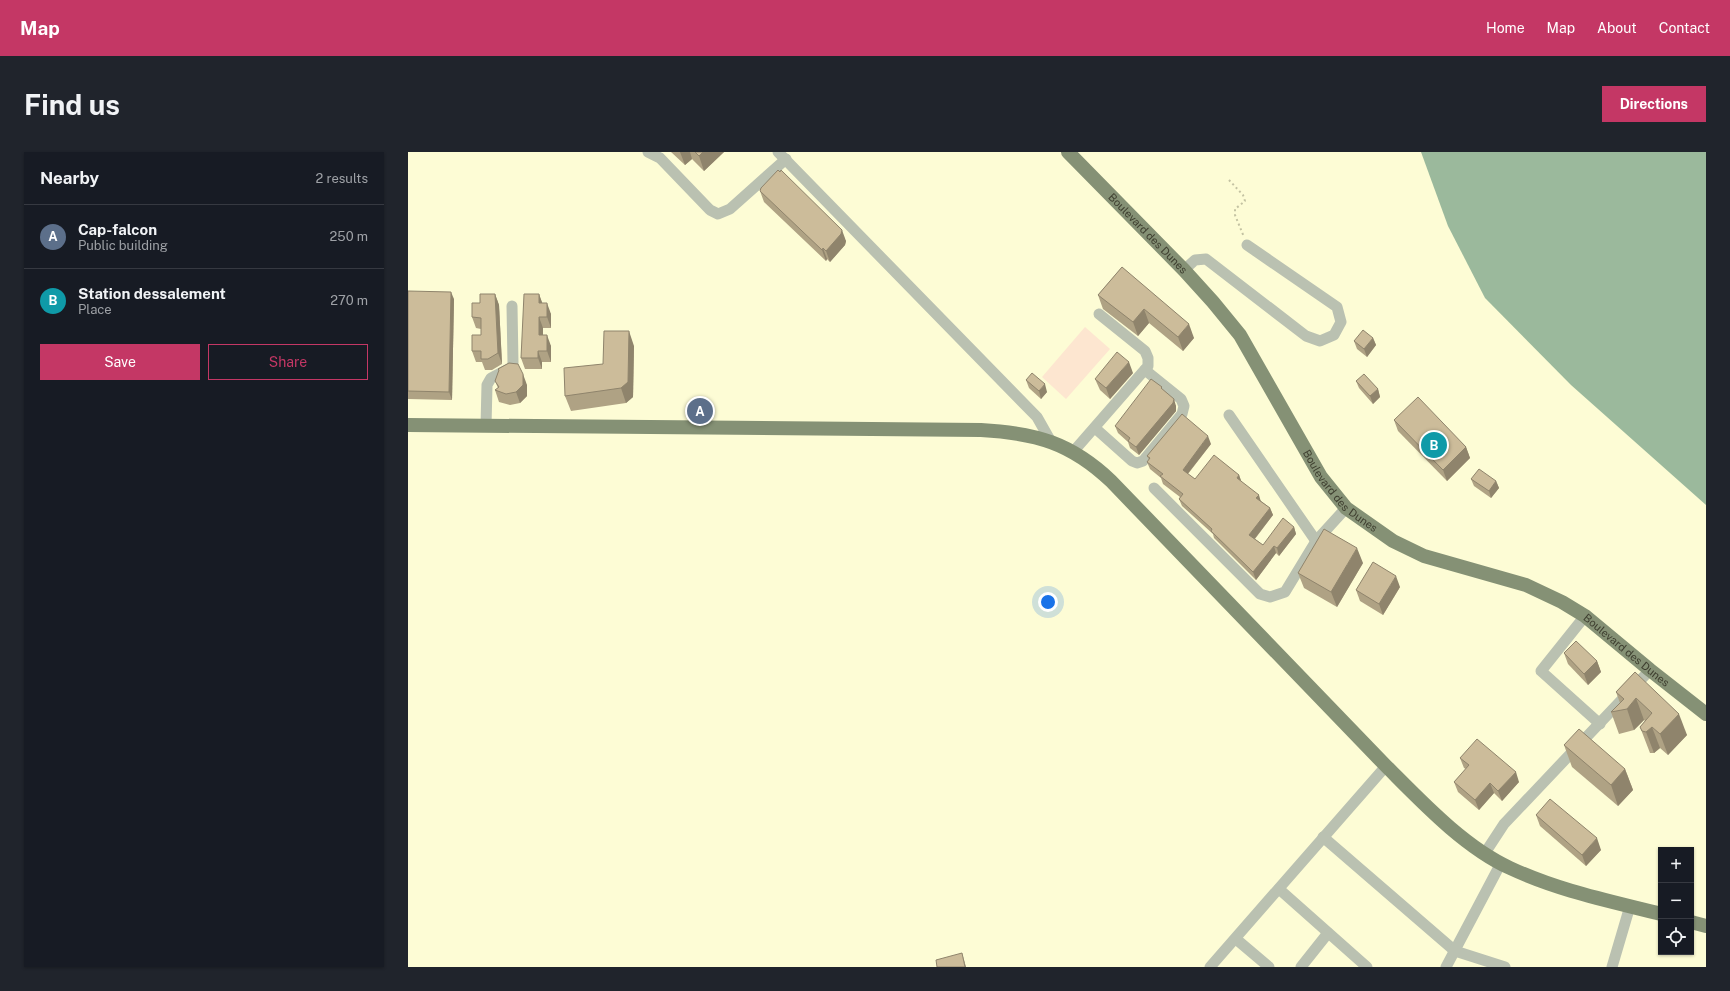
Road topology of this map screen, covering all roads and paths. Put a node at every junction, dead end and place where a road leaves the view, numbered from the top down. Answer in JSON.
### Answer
{"nodes":[{"id":1,"x":648,"y":152,"type":"edge"},
{"id":2,"x":1068,"y":152,"type":"edge"},
{"id":3,"x":782,"y":156,"type":"edge"},
{"id":4,"x":1229,"y":180,"type":"dead end"},
{"id":5,"x":1247,"y":245,"type":"joint"},
{"id":6,"x":1184,"y":270,"type":"junction"},
{"id":7,"x":512,"y":306,"type":"dead end"},
{"id":8,"x":1099,"y":314,"type":"dead end"},
{"id":9,"x":1146,"y":370,"type":"junction"},
{"id":10,"x":1229,"y":415,"type":"dead end"},
{"id":11,"x":408,"y":425,"type":"edge"},
{"id":12,"x":486,"y":426,"type":"junction"},
{"id":13,"x":1095,"y":428,"type":"junction"},
{"id":14,"x":1050,"y":440,"type":"junction"},
{"id":15,"x":1073,"y":452,"type":"junction"},
{"id":16,"x":1154,"y":488,"type":"dead end"},
{"id":17,"x":1346,"y":508,"type":"junction"},
{"id":18,"x":1316,"y":541,"type":"junction"},
{"id":19,"x":1585,"y":616,"type":"junction"},
{"id":20,"x":1650,"y":670,"type":"junction"},
{"id":21,"x":1706,"y":714,"type":"edge"},
{"id":22,"x":1600,"y":724,"type":"junction"},
{"id":23,"x":1386,"y":766,"type":"junction"},
{"id":24,"x":1323,"y":836,"type":"junction"},
{"id":25,"x":1485,"y":853,"type":"junction"},
{"id":26,"x":1501,"y":863,"type":"junction"},
{"id":27,"x":1279,"y":889,"type":"junction"},
{"id":28,"x":1630,"y":906,"type":"junction"},
{"id":29,"x":1658,"y":913,"type":"edge"},
{"id":30,"x":1694,"y":923,"type":"edge"},
{"id":31,"x":1706,"y":926,"type":"edge"},
{"id":32,"x":1328,"y":933,"type":"junction"},
{"id":33,"x":1236,"y":938,"type":"junction"},
{"id":34,"x":1455,"y":951,"type":"junction"},
{"id":35,"x":1210,"y":967,"type":"edge"},
{"id":36,"x":1269,"y":967,"type":"edge"},
{"id":37,"x":1301,"y":967,"type":"edge"},
{"id":38,"x":1367,"y":967,"type":"edge"},
{"id":39,"x":1446,"y":967,"type":"edge"},
{"id":40,"x":1505,"y":967,"type":"edge"},
{"id":41,"x":1612,"y":967,"type":"edge"}],
"edges":[{"from":1,"to":3,"type":"street"},
{"from":2,"to":6,"type":"main road","name":"Boulevard des Dunes"},
{"from":3,"to":14,"type":"street"},
{"from":4,"to":5,"type":"path"},
{"from":5,"to":6,"type":"street"},
{"from":6,"to":17,"type":"main road","name":"Boulevard des Dunes"},
{"from":7,"to":12,"type":"street"},
{"from":8,"to":9,"type":"street"},
{"from":9,"to":13,"type":"street"},
{"from":9,"to":13,"type":"street"},
{"from":10,"to":18,"type":"street"},
{"from":11,"to":12,"type":"main road"},
{"from":12,"to":14,"type":"main road"},
{"from":13,"to":15,"type":"street"},
{"from":14,"to":15,"type":"main road"},
{"from":15,"to":23,"type":"main road"},
{"from":16,"to":18,"type":"street"},
{"from":17,"to":18,"type":"street"},
{"from":17,"to":19,"type":"main road","name":"Boulevard des Dunes"},
{"from":19,"to":20,"type":"main road","name":"Boulevard des Dunes"},
{"from":19,"to":22,"type":"street"},
{"from":20,"to":21,"type":"main road","name":"Boulevard des Dunes"},
{"from":20,"to":22,"type":"street"},
{"from":22,"to":25,"type":"street"},
{"from":23,"to":24,"type":"street"},
{"from":23,"to":25,"type":"main road"},
{"from":24,"to":27,"type":"street"},
{"from":24,"to":34,"type":"street"},
{"from":25,"to":26,"type":"main road"},
{"from":26,"to":28,"type":"main road"},
{"from":26,"to":34,"type":"street"},
{"from":27,"to":32,"type":"street"},
{"from":27,"to":33,"type":"street"},
{"from":28,"to":29,"type":"main road"},
{"from":28,"to":41,"type":"street"},
{"from":30,"to":31,"type":"main road"},
{"from":32,"to":37,"type":"street"},
{"from":32,"to":38,"type":"street"},
{"from":33,"to":35,"type":"street"},
{"from":33,"to":36,"type":"street"},
{"from":34,"to":39,"type":"street"},
{"from":34,"to":40,"type":"street"}]}
